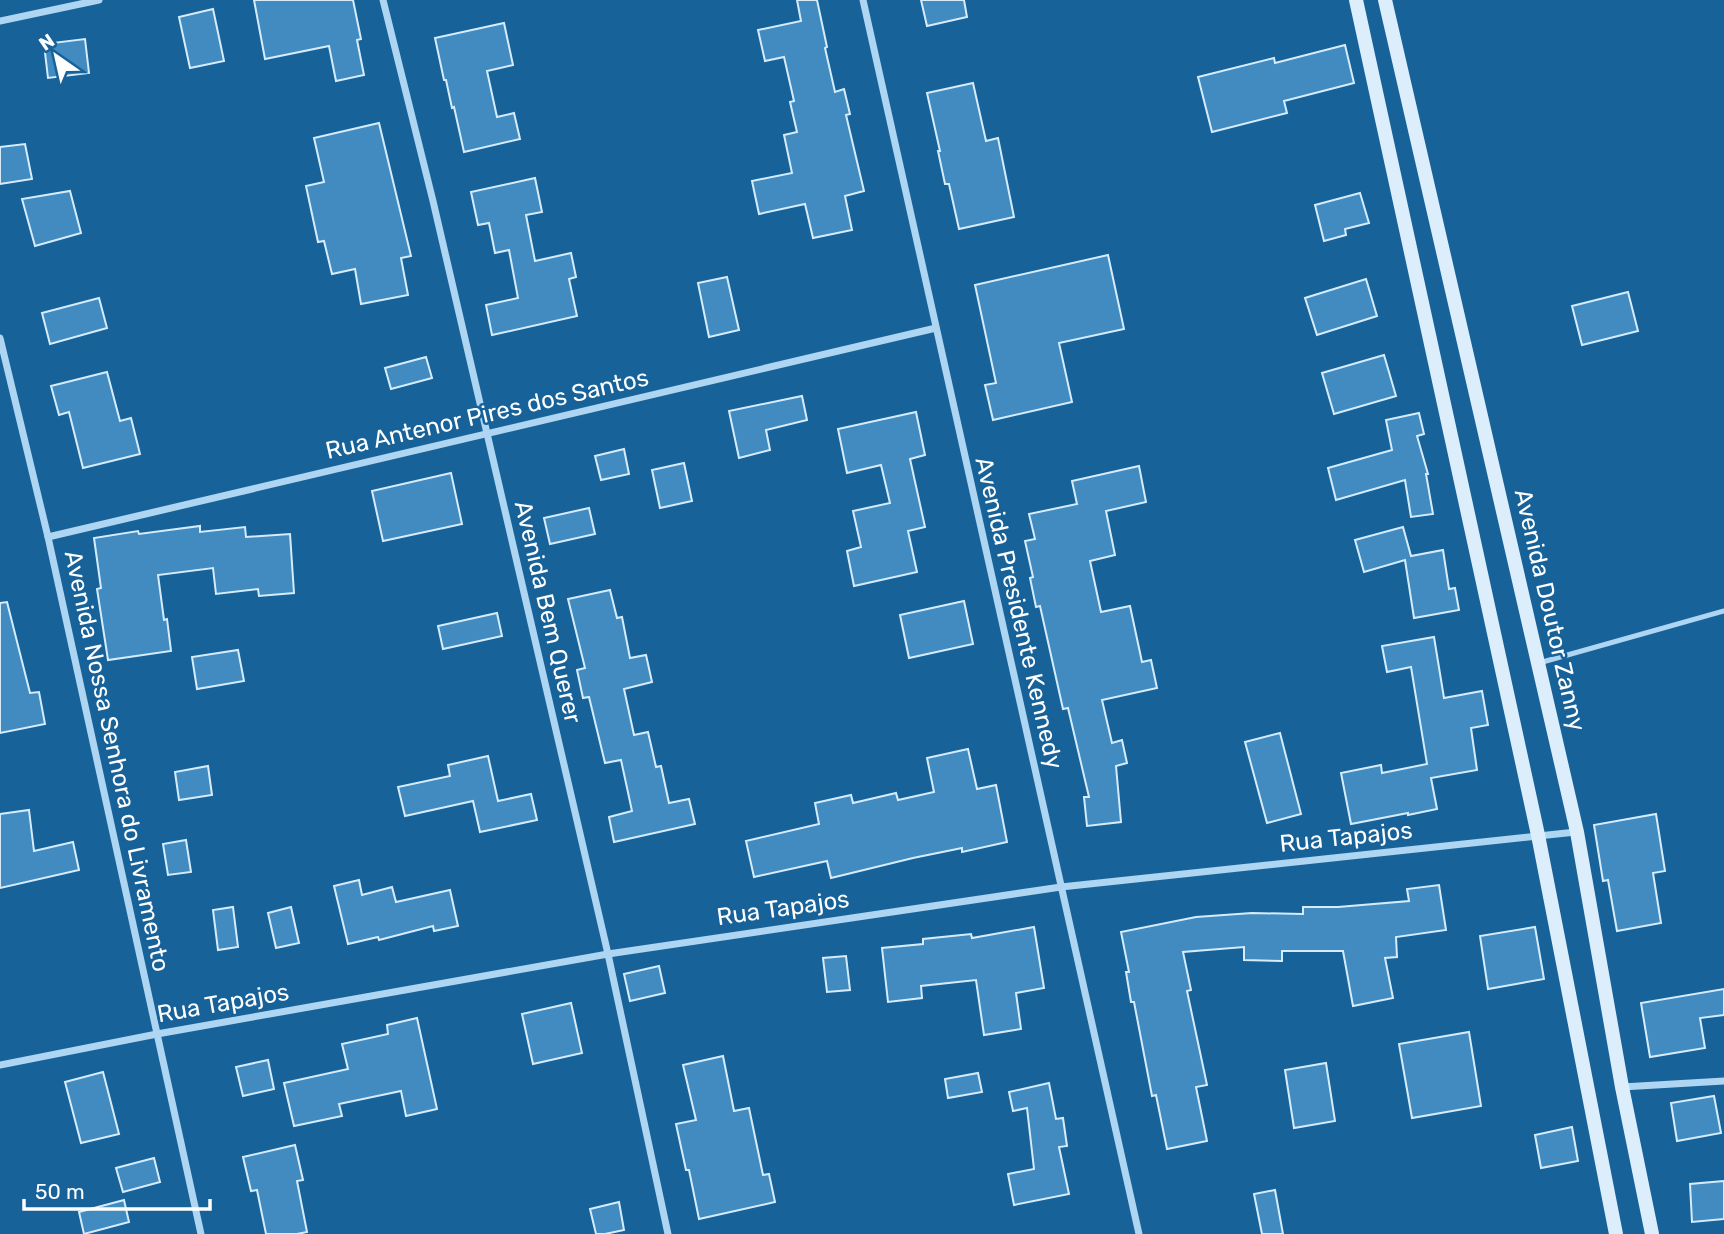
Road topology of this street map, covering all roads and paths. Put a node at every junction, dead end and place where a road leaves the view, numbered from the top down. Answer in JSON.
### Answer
{"nodes":[{"id":1,"x":99,"y":0,"type":"edge"},
{"id":2,"x":383,"y":0,"type":"edge"},
{"id":3,"x":863,"y":0,"type":"edge"},
{"id":4,"x":1356,"y":0,"type":"edge"},
{"id":5,"x":1385,"y":0,"type":"edge"},
{"id":6,"x":0,"y":21,"type":"edge"},
{"id":7,"x":936,"y":328,"type":"junction"},
{"id":8,"x":0,"y":338,"type":"edge"},
{"id":9,"x":487,"y":434,"type":"junction"},
{"id":10,"x":48,"y":537,"type":"junction"},
{"id":11,"x":1724,"y":611,"type":"edge"},
{"id":12,"x":1539,"y":663,"type":"junction"},
{"id":13,"x":1577,"y":832,"type":"junction"},
{"id":14,"x":1538,"y":835,"type":"junction"},
{"id":15,"x":1061,"y":887,"type":"junction"},
{"id":16,"x":608,"y":954,"type":"junction"},
{"id":17,"x":157,"y":1034,"type":"junction"},
{"id":18,"x":0,"y":1065,"type":"edge"},
{"id":19,"x":1724,"y":1081,"type":"edge"},
{"id":20,"x":1622,"y":1087,"type":"junction"},
{"id":21,"x":201,"y":1234,"type":"edge"},
{"id":22,"x":668,"y":1234,"type":"edge"},
{"id":23,"x":1139,"y":1234,"type":"edge"},
{"id":24,"x":1616,"y":1234,"type":"edge"},
{"id":25,"x":1652,"y":1234,"type":"edge"}],
"edges":[{"from":1,"to":6,"type":"street"},
{"from":2,"to":9,"type":"street","name":"Avenida Bem Querer"},
{"from":3,"to":7,"type":"street","name":"Avenida Presidente Kennedy"},
{"from":4,"to":14,"type":"street"},
{"from":5,"to":12,"type":"street","name":"Avenida Doutor Zanny"},
{"from":7,"to":9,"type":"street","name":"Rua Antenor Pires dos Santos"},
{"from":7,"to":15,"type":"street","name":"Avenida Presidente Kennedy"},
{"from":8,"to":10,"type":"street","name":"Avenida Nossa Senhora do Livramento"},
{"from":9,"to":10,"type":"street","name":"Rua Antenor Pires dos Santos"},
{"from":9,"to":16,"type":"street","name":"Avenida Bem Querer"},
{"from":10,"to":17,"type":"street","name":"Avenida Nossa Senhora do Livramento"},
{"from":11,"to":12,"type":"lane"},
{"from":12,"to":13,"type":"street","name":"Avenida Doutor Zanny"},
{"from":13,"to":14,"type":"street","name":"Rua Tapajos"},
{"from":13,"to":20,"type":"street","name":"Avenida Doutor Zanny"},
{"from":14,"to":15,"type":"street","name":"Rua Tapajos"},
{"from":14,"to":24,"type":"street"},
{"from":15,"to":16,"type":"street","name":"Rua Tapajos"},
{"from":15,"to":23,"type":"street","name":"Avenida Presidente Kennedy"},
{"from":16,"to":17,"type":"street","name":"Rua Tapajos"},
{"from":16,"to":22,"type":"street","name":"Avenida Bem Querer"},
{"from":17,"to":18,"type":"street","name":"Rua Tapajos"},
{"from":17,"to":21,"type":"street","name":"Avenida Nossa Senhora do Livramento"},
{"from":19,"to":20,"type":"street"},
{"from":20,"to":25,"type":"street","name":"Avenida Doutor Zanny"}]}
